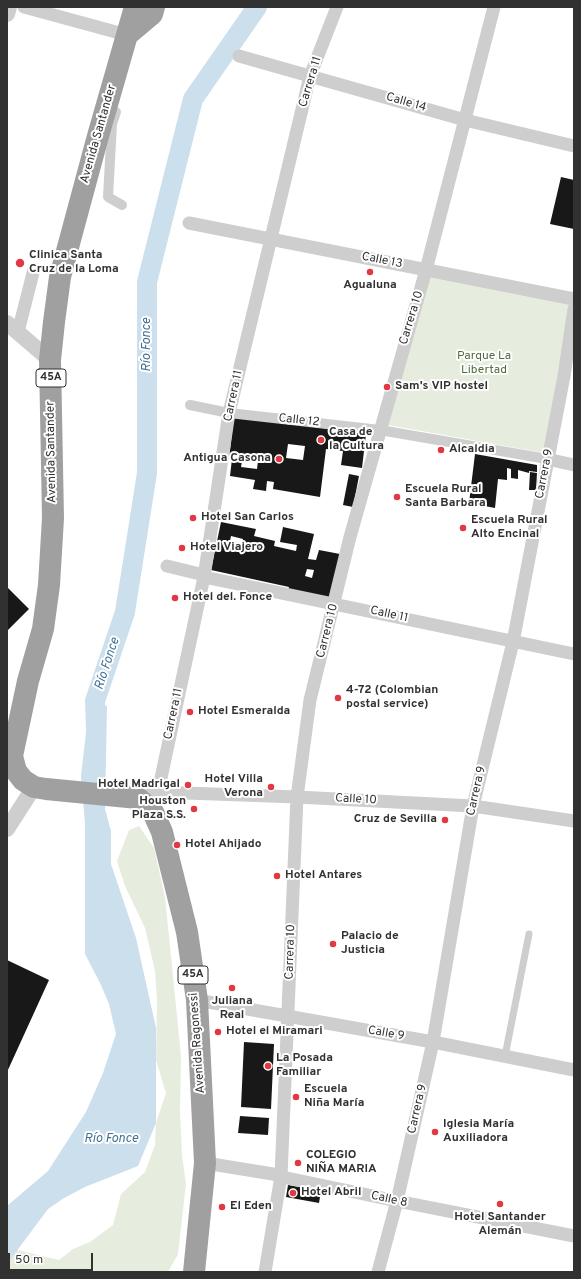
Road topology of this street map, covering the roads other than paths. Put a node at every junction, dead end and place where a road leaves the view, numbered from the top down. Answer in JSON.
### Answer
{"nodes":[{"id":1,"x":9,"y":7,"type":"edge"},
{"id":2,"x":24,"y":7,"type":"edge"},
{"id":3,"x":135,"y":7,"type":"edge"},
{"id":4,"x":154,"y":7,"type":"edge"},
{"id":5,"x":337,"y":7,"type":"edge"},
{"id":6,"x":494,"y":7,"type":"edge"},
{"id":7,"x":7,"y":14,"type":"edge"},
{"id":8,"x":130,"y":42,"type":"junction"},
{"id":9,"x":239,"y":56,"type":"dead end"},
{"id":10,"x":129,"y":64,"type":"dead end"},
{"id":11,"x":310,"y":76,"type":"junction"},
{"id":12,"x":119,"y":102,"type":"dead end"},
{"id":13,"x":465,"y":120,"type":"junction"},
{"id":14,"x":574,"y":146,"type":"edge"},
{"id":15,"x":122,"y":205,"type":"dead end"},
{"id":16,"x":189,"y":223,"type":"dead end"},
{"id":17,"x":271,"y":239,"type":"junction"},
{"id":18,"x":34,"y":269,"type":"dead end"},
{"id":19,"x":426,"y":270,"type":"junction"},
{"id":20,"x":574,"y":299,"type":"edge"},
{"id":21,"x":574,"y":309,"type":"edge"},
{"id":22,"x":13,"y":328,"type":"edge"},
{"id":23,"x":50,"y":360,"type":"junction"},
{"id":24,"x":190,"y":405,"type":"dead end"},
{"id":25,"x":230,"y":413,"type":"junction"},
{"id":26,"x":380,"y":430,"type":"junction"},
{"id":27,"x":547,"y":459,"type":"junction"},
{"id":28,"x":574,"y":465,"type":"edge"},
{"id":29,"x":168,"y":566,"type":"dead end"},
{"id":30,"x":204,"y":576,"type":"junction"},
{"id":31,"x":334,"y":604,"type":"junction"},
{"id":32,"x":513,"y":642,"type":"junction"},
{"id":33,"x":574,"y":654,"type":"edge"},
{"id":34,"x":10,"y":753,"type":"edge"},
{"id":35,"x":40,"y":788,"type":"junction"},
{"id":36,"x":158,"y":792,"type":"junction"},
{"id":37,"x":297,"y":797,"type":"junction"},
{"id":38,"x":130,"y":798,"type":"junction"},
{"id":39,"x":473,"y":806,"type":"junction"},
{"id":40,"x":574,"y":821,"type":"edge"},
{"id":41,"x":7,"y":829,"type":"edge"},
{"id":42,"x":529,"y":934,"type":"dead end"},
{"id":43,"x":197,"y":1000,"type":"junction"},
{"id":44,"x":288,"y":1016,"type":"junction"},
{"id":45,"x":433,"y":1042,"type":"junction"},
{"id":46,"x":505,"y":1056,"type":"junction"},
{"id":47,"x":574,"y":1070,"type":"edge"},
{"id":48,"x":205,"y":1163,"type":"junction"},
{"id":49,"x":281,"y":1176,"type":"junction"},
{"id":50,"x":397,"y":1201,"type":"junction"},
{"id":51,"x":574,"y":1236,"type":"edge"},
{"id":52,"x":194,"y":1272,"type":"edge"},
{"id":53,"x":265,"y":1272,"type":"edge"},
{"id":54,"x":378,"y":1272,"type":"edge"}],
"edges":[{"from":1,"to":7,"type":"street"},
{"from":2,"to":8,"type":"street"},
{"from":3,"to":8,"type":"highway","name":"Avenida Santander","number":"45A"},
{"from":4,"to":8,"type":"highway"},
{"from":5,"to":11,"type":"street","name":"Carrera 11"},
{"from":6,"to":13,"type":"street","name":"Carrera 10"},
{"from":8,"to":10,"type":"street"},
{"from":8,"to":23,"type":"highway","name":"Avenida Santander","number":"45A"},
{"from":9,"to":11,"type":"street","name":"Calle 14"},
{"from":11,"to":13,"type":"street","name":"Calle 14"},
{"from":11,"to":17,"type":"street","name":"Carrera 11"},
{"from":12,"to":15,"type":"street"},
{"from":13,"to":14,"type":"street","name":"Calle 14"},
{"from":13,"to":19,"type":"street","name":"Carrera 10"},
{"from":16,"to":17,"type":"street","name":"Calle 13"},
{"from":17,"to":19,"type":"street","name":"Calle 13"},
{"from":17,"to":25,"type":"street","name":"Carrera 11"},
{"from":18,"to":22,"type":"street"},
{"from":19,"to":20,"type":"street","name":"Calle 13"},
{"from":19,"to":26,"type":"street","name":"Carrera 10"},
{"from":21,"to":27,"type":"street","name":"Carrera 9"},
{"from":22,"to":23,"type":"street"},
{"from":23,"to":34,"type":"highway","name":"Avenida Santander","number":"45A"},
{"from":24,"to":25,"type":"street","name":"Calle 12"},
{"from":25,"to":26,"type":"street","name":"Calle 12"},
{"from":25,"to":30,"type":"street","name":"Carrera 11"},
{"from":26,"to":27,"type":"street","name":"Calle 12"},
{"from":26,"to":31,"type":"street","name":"Carrera 10"},
{"from":27,"to":28,"type":"street","name":"Calle 12"},
{"from":27,"to":32,"type":"street","name":"Carrera 9"},
{"from":29,"to":30,"type":"street","name":"Calle 11"},
{"from":30,"to":31,"type":"street","name":"Calle 11"},
{"from":30,"to":36,"type":"street","name":"Carrera 11"},
{"from":31,"to":32,"type":"street","name":"Calle 11"},
{"from":31,"to":37,"type":"street","name":"Carrera 10"},
{"from":32,"to":33,"type":"street","name":"Calle 11"},
{"from":32,"to":39,"type":"street","name":"Carrera 9"},
{"from":34,"to":35,"type":"highway","name":"Avenida Santander","number":"45A"},
{"from":35,"to":38,"type":"highway"},
{"from":35,"to":41,"type":"street"},
{"from":36,"to":37,"type":"street","name":"Calle 10"},
{"from":36,"to":38,"type":"street","name":"Calle 10"},
{"from":37,"to":39,"type":"street","name":"Calle 10"},
{"from":37,"to":44,"type":"street","name":"Carrera 10"},
{"from":38,"to":43,"type":"highway","name":"Avenida Ragonessi","number":"45A"},
{"from":39,"to":40,"type":"street","name":"Calle 10"},
{"from":39,"to":45,"type":"street","name":"Carrera 9"},
{"from":42,"to":46,"type":"lane"},
{"from":43,"to":44,"type":"street","name":"Calle 9"},
{"from":43,"to":48,"type":"highway","name":"Avenida Ragonessi","number":"45A"},
{"from":44,"to":45,"type":"street","name":"Calle 9"},
{"from":44,"to":49,"type":"street","name":"Carrera 10"},
{"from":45,"to":46,"type":"street","name":"Calle 9"},
{"from":45,"to":50,"type":"street","name":"Carrera 9"},
{"from":46,"to":47,"type":"street","name":"Calle 9"},
{"from":48,"to":49,"type":"street","name":"Calle 8"},
{"from":48,"to":52,"type":"highway","name":"Avenida Ragonessi","number":"45A"},
{"from":49,"to":50,"type":"street","name":"Calle 8"},
{"from":49,"to":53,"type":"street","name":"Carrera 10"},
{"from":50,"to":51,"type":"street","name":"Calle 8"},
{"from":50,"to":54,"type":"street","name":"Carrera 9"}]}
